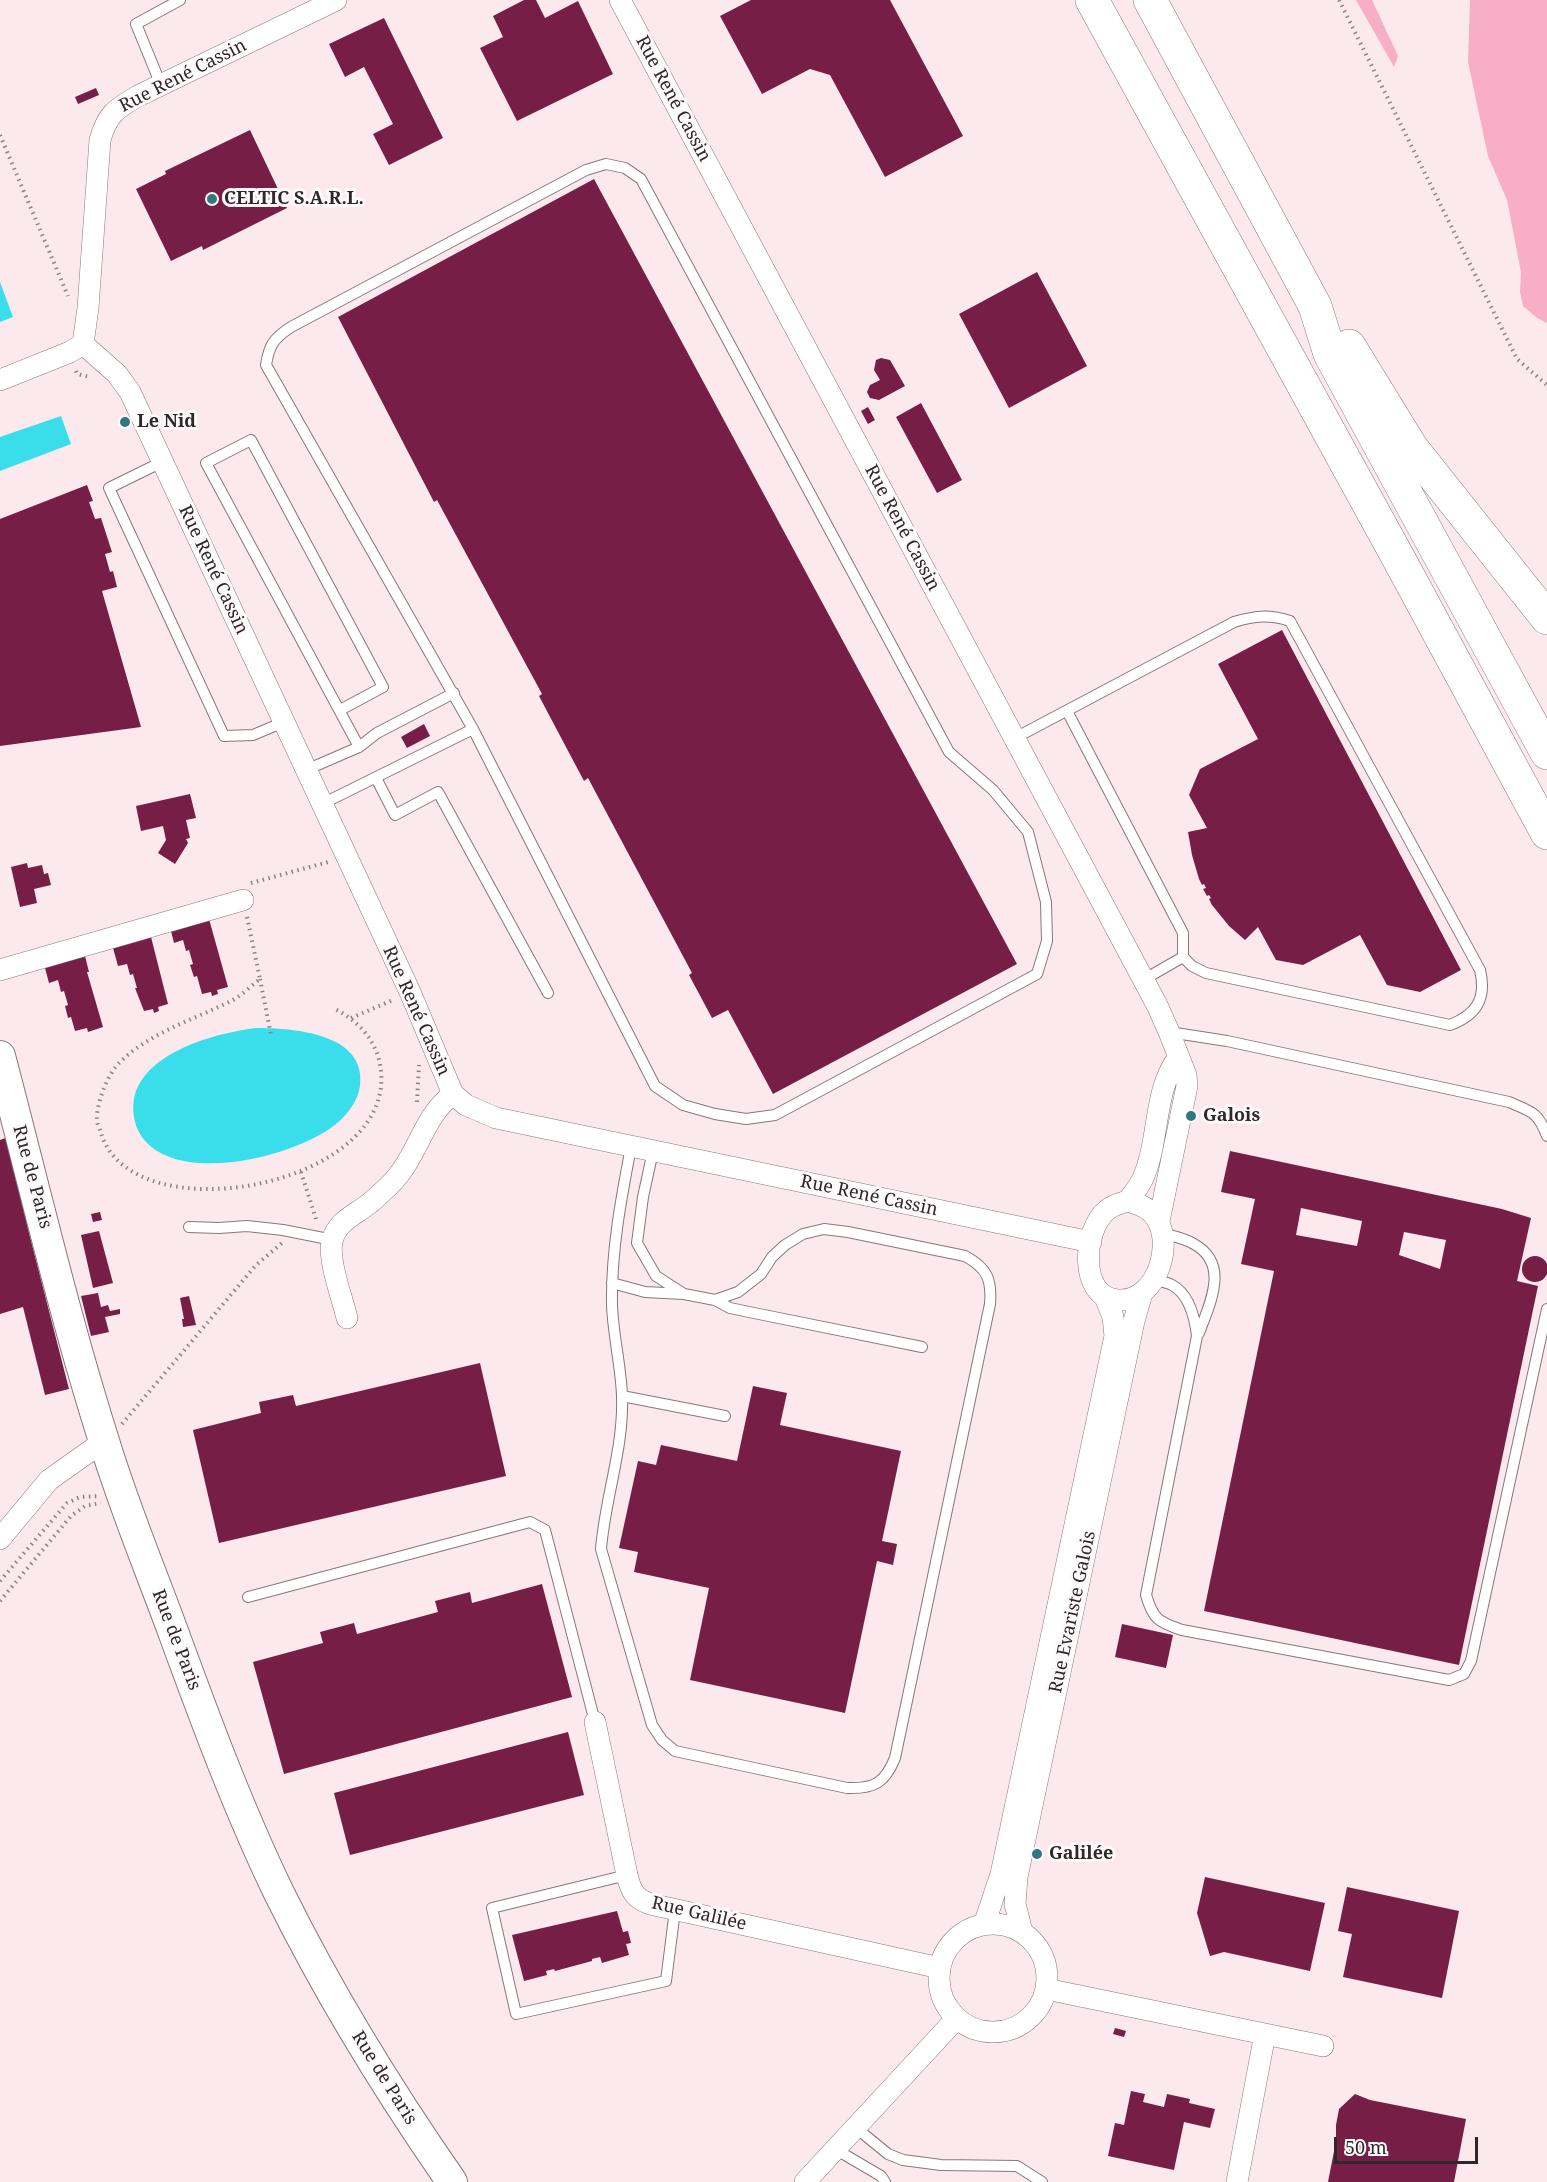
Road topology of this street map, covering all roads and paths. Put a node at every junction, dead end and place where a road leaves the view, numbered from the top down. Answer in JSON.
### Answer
{"nodes":[{"id":1,"x":180,"y":0,"type":"edge"},
{"id":2,"x":336,"y":0,"type":"edge"},
{"id":3,"x":620,"y":0,"type":"edge"},
{"id":4,"x":1092,"y":0,"type":"edge"},
{"id":5,"x":1150,"y":0,"type":"edge"},
{"id":6,"x":1339,"y":0,"type":"edge"},
{"id":7,"x":161,"y":85,"type":"junction"},
{"id":8,"x":0,"y":135,"type":"edge"},
{"id":9,"x":69,"y":297,"type":"dead end"},
{"id":10,"x":1315,"y":306,"type":"junction"},
{"id":11,"x":76,"y":348,"type":"junction"},
{"id":12,"x":0,"y":380,"type":"edge"},
{"id":13,"x":98,"y":381,"type":"dead end"},
{"id":14,"x":1547,"y":384,"type":"edge"},
{"id":15,"x":162,"y":462,"type":"junction"},
{"id":16,"x":1547,"y":618,"type":"edge"},
{"id":17,"x":454,"y":693,"type":"junction"},
{"id":18,"x":340,"y":710,"type":"junction"},
{"id":19,"x":1067,"y":711,"type":"junction"},
{"id":20,"x":284,"y":722,"type":"junction"},
{"id":21,"x":473,"y":729,"type":"junction"},
{"id":22,"x":1015,"y":738,"type":"junction"},
{"id":23,"x":359,"y":747,"type":"junction"},
{"id":24,"x":1547,"y":753,"type":"edge"},
{"id":25,"x":306,"y":770,"type":"junction"},
{"id":26,"x":376,"y":778,"type":"junction"},
{"id":27,"x":322,"y":804,"type":"junction"},
{"id":28,"x":1547,"y":833,"type":"edge"},
{"id":29,"x":346,"y":856,"type":"junction"},
{"id":30,"x":243,"y":900,"type":"junction"},
{"id":31,"x":1183,"y":957,"type":"junction"},
{"id":32,"x":0,"y":970,"type":"edge"},
{"id":33,"x":260,"y":979,"type":"junction"},
{"id":34,"x":1143,"y":980,"type":"junction"},
{"id":35,"x":548,"y":993,"type":"dead end"},
{"id":36,"x":400,"y":1008,"type":"dead end"},
{"id":37,"x":335,"y":1009,"type":"dead end"},
{"id":38,"x":351,"y":1018,"type":"junction"},
{"id":39,"x":1169,"y":1032,"type":"junction"},
{"id":40,"x":271,"y":1035,"type":"dead end"},
{"id":41,"x":0,"y":1056,"type":"edge"},
{"id":42,"x":1178,"y":1058,"type":"junction"},
{"id":43,"x":419,"y":1059,"type":"dead end"},
{"id":44,"x":453,"y":1094,"type":"junction"},
{"id":45,"x":417,"y":1105,"type":"dead end"},
{"id":46,"x":1547,"y":1136,"type":"edge"},
{"id":47,"x":631,"y":1147,"type":"junction"},
{"id":48,"x":653,"y":1151,"type":"junction"},
{"id":49,"x":301,"y":1172,"type":"junction"},
{"id":50,"x":1128,"y":1201,"type":"junction"},
{"id":51,"x":325,"y":1214,"type":"dead end"},
{"id":52,"x":189,"y":1227,"type":"dead end"},
{"id":53,"x":1160,"y":1227,"type":"junction"},
{"id":54,"x":297,"y":1233,"type":"junction"},
{"id":55,"x":333,"y":1240,"type":"junction"},
{"id":56,"x":1091,"y":1242,"type":"junction"},
{"id":57,"x":612,"y":1283,"type":"junction"},
{"id":58,"x":1148,"y":1286,"type":"junction"},
{"id":59,"x":684,"y":1294,"type":"junction"},
{"id":60,"x":1105,"y":1297,"type":"junction"},
{"id":61,"x":714,"y":1300,"type":"junction"},
{"id":62,"x":1547,"y":1309,"type":"edge"},
{"id":63,"x":347,"y":1318,"type":"dead end"},
{"id":64,"x":1197,"y":1336,"type":"junction"},
{"id":65,"x":922,"y":1347,"type":"dead end"},
{"id":66,"x":622,"y":1396,"type":"junction"},
{"id":67,"x":725,"y":1416,"type":"dead end"},
{"id":68,"x":112,"y":1433,"type":"junction"},
{"id":69,"x":112,"y":1496,"type":"junction"},
{"id":70,"x":0,"y":1539,"type":"edge"},
{"id":71,"x":0,"y":1581,"type":"edge"},
{"id":72,"x":248,"y":1597,"type":"dead end"},
{"id":73,"x":0,"y":1601,"type":"edge"},
{"id":74,"x":595,"y":1722,"type":"joint"},
{"id":75,"x":627,"y":1875,"type":"junction"},
{"id":76,"x":675,"y":1910,"type":"junction"},
{"id":77,"x":984,"y":1925,"type":"junction"},
{"id":78,"x":1022,"y":1932,"type":"junction"},
{"id":79,"x":940,"y":1968,"type":"junction"},
{"id":80,"x":1046,"y":1989,"type":"junction"},
{"id":81,"x":957,"y":2018,"type":"junction"},
{"id":82,"x":1264,"y":2034,"type":"junction"},
{"id":83,"x":1323,"y":2046,"type":"dead end"},
{"id":84,"x":855,"y":2127,"type":"junction"},
{"id":85,"x":835,"y":2149,"type":"junction"},
{"id":86,"x":452,"y":2182,"type":"edge"},
{"id":87,"x":805,"y":2182,"type":"edge"},
{"id":88,"x":885,"y":2182,"type":"edge"},
{"id":89,"x":1042,"y":2182,"type":"edge"},
{"id":90,"x":1237,"y":2182,"type":"edge"}],
"edges":[{"from":1,"to":7,"type":"lane"},
{"from":2,"to":7,"type":"street","name":"Rue René Cassin"},
{"from":3,"to":22,"type":"street","name":"Rue René Cassin"},
{"from":4,"to":28,"type":"highway"},
{"from":5,"to":10,"type":"highway"},
{"from":6,"to":14,"type":"path"},
{"from":7,"to":11,"type":"street","name":"Rue René Cassin"},
{"from":8,"to":9,"type":"path"},
{"from":10,"to":16,"type":"highway"},
{"from":10,"to":24,"type":"highway"},
{"from":11,"to":12,"type":"street"},
{"from":11,"to":13,"type":"path"},
{"from":11,"to":15,"type":"street","name":"Rue René Cassin"},
{"from":15,"to":20,"type":"street","name":"Rue René Cassin"},
{"from":15,"to":20,"type":"lane"},
{"from":17,"to":21,"type":"lane"},
{"from":17,"to":21,"type":"lane"},
{"from":17,"to":23,"type":"lane"},
{"from":18,"to":18,"type":"lane"},
{"from":18,"to":23,"type":"lane"},
{"from":19,"to":22,"type":"lane"},
{"from":19,"to":31,"type":"lane"},
{"from":19,"to":31,"type":"lane"},
{"from":20,"to":25,"type":"street","name":"Rue René Cassin"},
{"from":21,"to":26,"type":"lane"},
{"from":22,"to":34,"type":"street","name":"Rue René Cassin"},
{"from":23,"to":25,"type":"lane"},
{"from":25,"to":27,"type":"street","name":"Rue René Cassin"},
{"from":26,"to":27,"type":"lane"},
{"from":26,"to":35,"type":"lane"},
{"from":27,"to":29,"type":"street","name":"Rue René Cassin"},
{"from":29,"to":30,"type":"path"},
{"from":29,"to":44,"type":"street","name":"Rue René Cassin"},
{"from":30,"to":32,"type":"street"},
{"from":30,"to":33,"type":"path"},
{"from":31,"to":34,"type":"lane"},
{"from":33,"to":40,"type":"path"},
{"from":33,"to":49,"type":"path"},
{"from":34,"to":39,"type":"street","name":"Rue René Cassin"},
{"from":36,"to":38,"type":"path"},
{"from":37,"to":38,"type":"path"},
{"from":38,"to":49,"type":"path"},
{"from":39,"to":42,"type":"street","name":"Rue René Cassin"},
{"from":39,"to":46,"type":"lane"},
{"from":41,"to":68,"type":"street","name":"Rue de Paris"},
{"from":42,"to":50,"type":"street","name":"Rue Evariste Galois"},
{"from":42,"to":53,"type":"street","name":"Rue Evariste Galois"},
{"from":43,"to":45,"type":"path"},
{"from":44,"to":47,"type":"street","name":"Rue René Cassin"},
{"from":44,"to":55,"type":"street"},
{"from":47,"to":48,"type":"street","name":"Rue René Cassin"},
{"from":47,"to":57,"type":"lane"},
{"from":48,"to":56,"type":"street","name":"Rue René Cassin"},
{"from":48,"to":59,"type":"lane"},
{"from":49,"to":51,"type":"path"},
{"from":50,"to":53,"type":"street"},
{"from":50,"to":56,"type":"street","name":"Rue Evariste Galois"},
{"from":52,"to":54,"type":"lane"},
{"from":53,"to":58,"type":"street","name":"Rue Evariste Galois"},
{"from":53,"to":64,"type":"lane"},
{"from":54,"to":55,"type":"lane"},
{"from":54,"to":68,"type":"path"},
{"from":55,"to":63,"type":"street"},
{"from":56,"to":60,"type":"street","name":"Rue Evariste Galois"},
{"from":57,"to":59,"type":"lane"},
{"from":57,"to":66,"type":"lane"},
{"from":58,"to":60,"type":"street"},
{"from":58,"to":64,"type":"lane"},
{"from":58,"to":78,"type":"street","name":"Rue Evariste Galois"},
{"from":59,"to":61,"type":"lane"},
{"from":60,"to":77,"type":"street","name":"Rue Evariste Galois"},
{"from":61,"to":65,"type":"lane"},
{"from":61,"to":66,"type":"lane"},
{"from":62,"to":64,"type":"lane"},
{"from":66,"to":67,"type":"lane"},
{"from":68,"to":69,"type":"street","name":"Rue de Paris"},
{"from":68,"to":70,"type":"street"},
{"from":69,"to":71,"type":"path"},
{"from":69,"to":73,"type":"path"},
{"from":69,"to":86,"type":"street","name":"Rue de Paris"},
{"from":72,"to":74,"type":"lane"},
{"from":74,"to":75,"type":"street","name":"Rue Galilée"},
{"from":75,"to":76,"type":"street","name":"Rue Galilée"},
{"from":75,"to":76,"type":"lane"},
{"from":76,"to":79,"type":"street","name":"Rue Galilée"},
{"from":77,"to":78,"type":"street"},
{"from":77,"to":79,"type":"street"},
{"from":78,"to":80,"type":"street"},
{"from":79,"to":81,"type":"street"},
{"from":80,"to":81,"type":"street"},
{"from":80,"to":82,"type":"street"},
{"from":81,"to":84,"type":"street"},
{"from":82,"to":83,"type":"street"},
{"from":82,"to":90,"type":"street"},
{"from":84,"to":85,"type":"street"},
{"from":84,"to":89,"type":"lane"},
{"from":85,"to":87,"type":"street"},
{"from":85,"to":88,"type":"lane"}]}
